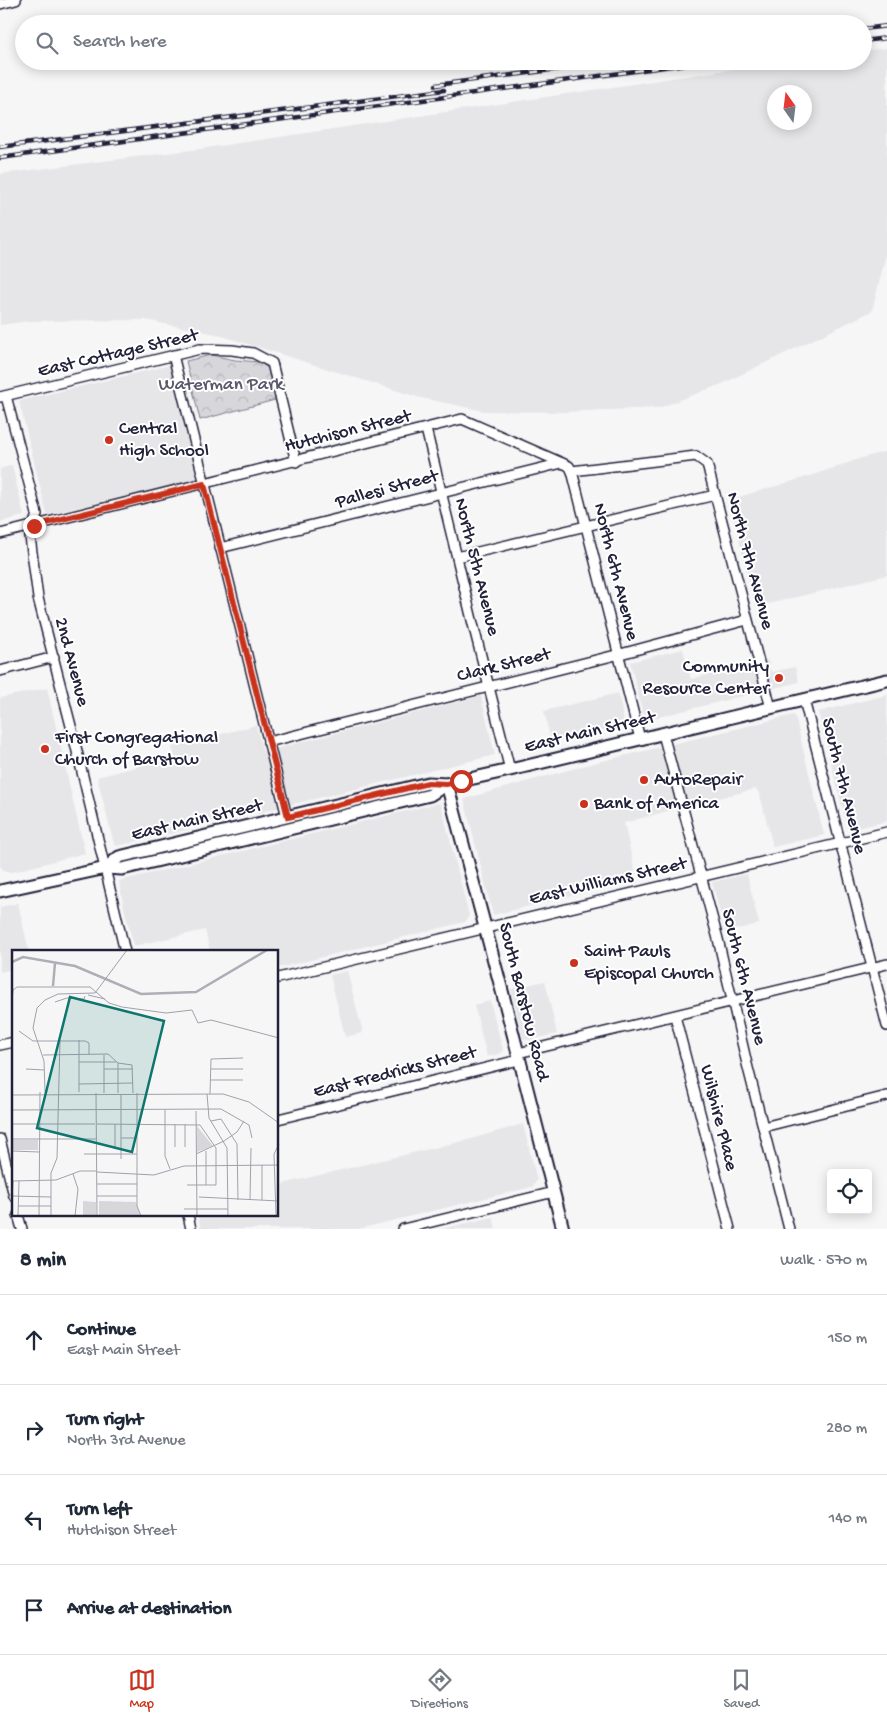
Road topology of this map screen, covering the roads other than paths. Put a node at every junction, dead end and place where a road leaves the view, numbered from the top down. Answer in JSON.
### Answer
{"nodes":[{"id":1,"x":16,"y":0,"type":"edge"},
{"id":2,"x":0,"y":4,"type":"edge"},
{"id":3,"x":173,"y":355,"type":"junction"},
{"id":4,"x":3,"y":397,"type":"edge"},
{"id":5,"x":426,"y":429,"type":"junction"},
{"id":6,"x":296,"y":462,"type":"junction"},
{"id":7,"x":562,"y":463,"type":"junction"},
{"id":8,"x":572,"y":472,"type":"junction"},
{"id":9,"x":204,"y":484,"type":"junction"},
{"id":10,"x":441,"y":493,"type":"junction"},
{"id":11,"x":714,"y":495,"type":"junction"},
{"id":12,"x":586,"y":525,"type":"junction"},
{"id":13,"x":34,"y":526,"type":"junction"},
{"id":14,"x":0,"y":534,"type":"edge"},
{"id":15,"x":220,"y":548,"type":"junction"},
{"id":16,"x":457,"y":557,"type":"junction"},
{"id":17,"x":747,"y":620,"type":"junction"},
{"id":18,"x":618,"y":654,"type":"junction"},
{"id":19,"x":54,"y":658,"type":"junction"},
{"id":20,"x":0,"y":671,"type":"edge"},
{"id":21,"x":887,"y":680,"type":"edge"},
{"id":22,"x":489,"y":686,"type":"junction"},
{"id":23,"x":804,"y":700,"type":"junction"},
{"id":24,"x":771,"y":708,"type":"junction"},
{"id":25,"x":663,"y":734,"type":"junction"},
{"id":26,"x":640,"y":739,"type":"junction"},
{"id":27,"x":268,"y":742,"type":"junction"},
{"id":28,"x":510,"y":770,"type":"junction"},
{"id":29,"x":446,"y":784,"type":"junction"},
{"id":30,"x":288,"y":817,"type":"junction"},
{"id":31,"x":887,"y":832,"type":"edge"},
{"id":32,"x":840,"y":843,"type":"junction"},
{"id":33,"x":106,"y":868,"type":"junction"},
{"id":34,"x":702,"y":877,"type":"junction"},
{"id":35,"x":0,"y":891,"type":"edge"},
{"id":36,"x":486,"y":928,"type":"junction"},
{"id":37,"x":126,"y":950,"type":"edge"},
{"id":38,"x":887,"y":964,"type":"edge"},
{"id":39,"x":872,"y":968,"type":"junction"},
{"id":40,"x":279,"y":978,"type":"edge"},
{"id":41,"x":734,"y":1002,"type":"junction"},
{"id":42,"x":675,"y":1016,"type":"junction"},
{"id":43,"x":887,"y":1026,"type":"edge"},
{"id":44,"x":519,"y":1056,"type":"junction"},
{"id":45,"x":887,"y":1096,"type":"edge"},
{"id":46,"x":279,"y":1119,"type":"edge"},
{"id":47,"x":763,"y":1127,"type":"junction"},
{"id":48,"x":0,"y":1139,"type":"edge"},
{"id":49,"x":12,"y":1182,"type":"edge"},
{"id":50,"x":0,"y":1185,"type":"edge"},
{"id":51,"x":554,"y":1192,"type":"junction"},
{"id":52,"x":18,"y":1216,"type":"edge"},
{"id":53,"x":188,"y":1216,"type":"edge"},
{"id":54,"x":22,"y":1229,"type":"edge"},
{"id":55,"x":191,"y":1229,"type":"edge"},
{"id":56,"x":403,"y":1229,"type":"edge"},
{"id":57,"x":563,"y":1229,"type":"edge"},
{"id":58,"x":730,"y":1229,"type":"edge"},
{"id":59,"x":790,"y":1229,"type":"edge"}],
"edges":[{"from":1,"to":2,"type":"street"},
{"from":3,"to":4,"type":"street","name":"East Cottage Street"},
{"from":3,"to":6,"type":"street","name":"East Cottage Street"},
{"from":3,"to":9,"type":"street"},
{"from":4,"to":13,"type":"street","name":"2nd Avenue"},
{"from":5,"to":6,"type":"street","name":"Hutchison Street"},
{"from":5,"to":7,"type":"street","name":"Hutchison Street"},
{"from":5,"to":10,"type":"street","name":"North 5th Avenue"},
{"from":6,"to":9,"type":"street","name":"Hutchison Street"},
{"from":7,"to":8,"type":"street","name":"Hutchison Street"},
{"from":7,"to":10,"type":"street","name":"Pallesi Street"},
{"from":8,"to":11,"type":"street","name":"North 7th Avenue"},
{"from":8,"to":12,"type":"street","name":"North 6th Avenue"},
{"from":9,"to":13,"type":"street","name":"Hutchison Street"},
{"from":9,"to":15,"type":"street"},
{"from":10,"to":15,"type":"street","name":"Pallesi Street"},
{"from":10,"to":16,"type":"street","name":"North 5th Avenue"},
{"from":11,"to":12,"type":"street"},
{"from":11,"to":17,"type":"street","name":"North 7th Avenue"},
{"from":12,"to":16,"type":"street"},
{"from":12,"to":18,"type":"street","name":"North 6th Avenue"},
{"from":13,"to":14,"type":"street","name":"Hutchison Street"},
{"from":13,"to":19,"type":"street","name":"2nd Avenue"},
{"from":15,"to":27,"type":"street"},
{"from":16,"to":22,"type":"street","name":"North 5th Avenue"},
{"from":17,"to":18,"type":"street","name":"Clark Street"},
{"from":17,"to":24,"type":"street","name":"North 7th Avenue"},
{"from":18,"to":22,"type":"street","name":"Clark Street"},
{"from":18,"to":26,"type":"street","name":"North 6th Avenue"},
{"from":19,"to":20,"type":"street"},
{"from":19,"to":33,"type":"street","name":"2nd Avenue"},
{"from":21,"to":23,"type":"main road","name":"East Main Street"},
{"from":22,"to":27,"type":"street","name":"Clark Street"},
{"from":22,"to":28,"type":"street","name":"North 5th Avenue"},
{"from":23,"to":24,"type":"main road","name":"East Main Street"},
{"from":23,"to":32,"type":"street","name":"South 7th Avenue"},
{"from":24,"to":25,"type":"main road","name":"East Main Street"},
{"from":25,"to":26,"type":"main road","name":"East Main Street"},
{"from":25,"to":34,"type":"street","name":"South 6th Avenue"},
{"from":26,"to":28,"type":"main road","name":"East Main Street"},
{"from":27,"to":30,"type":"street"},
{"from":28,"to":29,"type":"main road","name":"East Main Street"},
{"from":29,"to":30,"type":"main road","name":"East Main Street"},
{"from":29,"to":33,"type":"main road","name":"East Main Street"},
{"from":29,"to":36,"type":"main road","name":"South Barstow Road"},
{"from":30,"to":33,"type":"main road","name":"East Main Street"},
{"from":31,"to":32,"type":"street","name":"East Williams Street"},
{"from":32,"to":34,"type":"street","name":"East Williams Street"},
{"from":32,"to":39,"type":"street","name":"South 7th Avenue"},
{"from":33,"to":35,"type":"main road","name":"East Main Street"},
{"from":33,"to":37,"type":"street","name":"2nd Avenue"},
{"from":34,"to":36,"type":"street","name":"East Williams Street"},
{"from":34,"to":41,"type":"street","name":"South 6th Avenue"},
{"from":36,"to":40,"type":"street","name":"East Williams Street"},
{"from":36,"to":44,"type":"main road","name":"South Barstow Road"},
{"from":38,"to":39,"type":"street","name":"East Fredricks Street"},
{"from":39,"to":41,"type":"street","name":"East Fredricks Street"},
{"from":39,"to":43,"type":"street","name":"South 7th Avenue"},
{"from":41,"to":42,"type":"street","name":"East Fredricks Street"},
{"from":41,"to":47,"type":"street","name":"South 6th Avenue"},
{"from":42,"to":44,"type":"street","name":"East Fredricks Street"},
{"from":42,"to":58,"type":"street","name":"Wilshire Place"},
{"from":44,"to":46,"type":"street","name":"East Fredricks Street"},
{"from":44,"to":51,"type":"main road","name":"South Barstow Road"},
{"from":45,"to":47,"type":"street"},
{"from":47,"to":59,"type":"street","name":"South 6th Avenue"},
{"from":48,"to":49,"type":"street"},
{"from":49,"to":50,"type":"street"},
{"from":51,"to":56,"type":"street"},
{"from":51,"to":57,"type":"main road","name":"South Barstow Road"},
{"from":52,"to":54,"type":"street"},
{"from":53,"to":55,"type":"street"}]}
